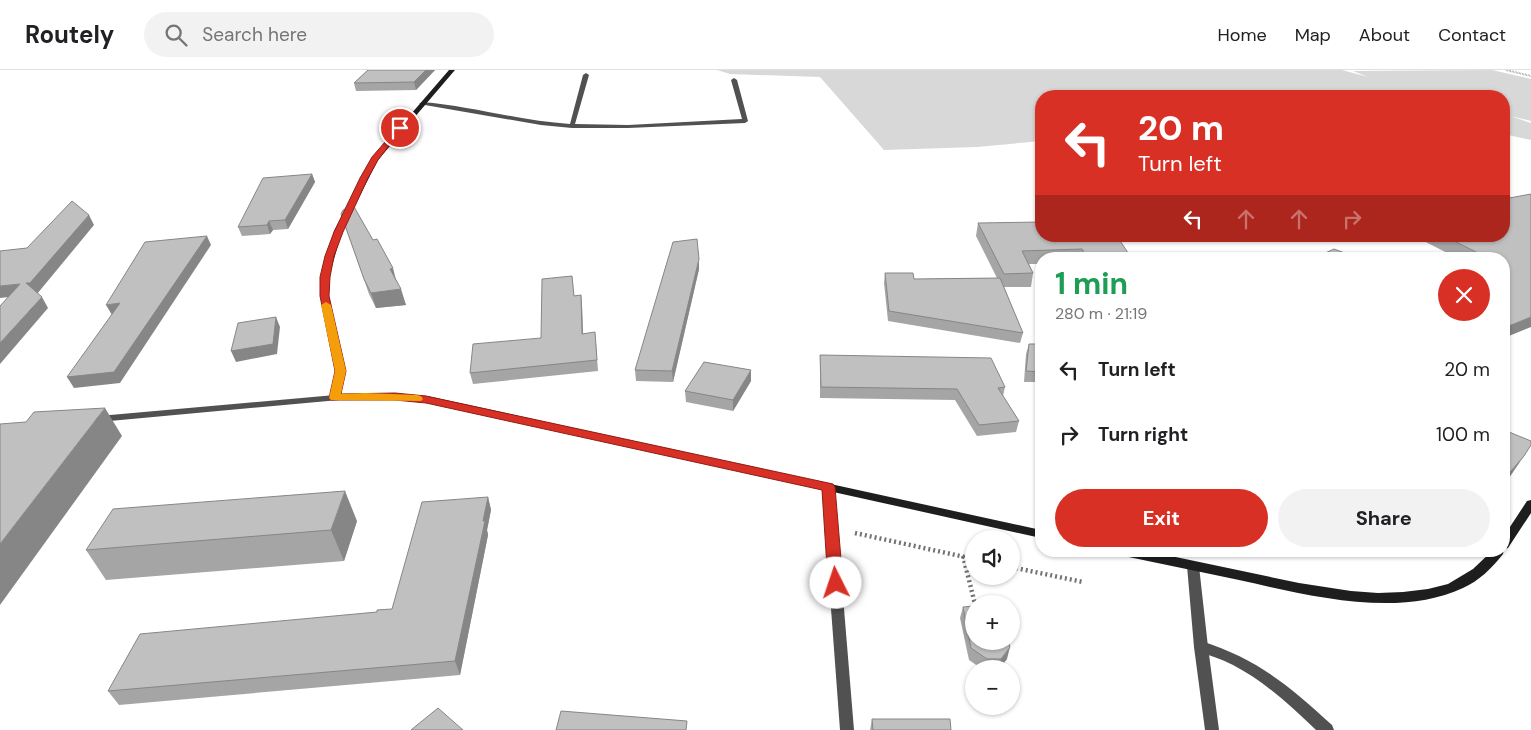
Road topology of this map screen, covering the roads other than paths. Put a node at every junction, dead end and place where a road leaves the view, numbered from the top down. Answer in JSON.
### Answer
{"nodes":[{"id":1,"x":452,"y":70,"type":"edge"},
{"id":2,"x":586,"y":75,"type":"dead end"},
{"id":3,"x":734,"y":80,"type":"dead end"},
{"id":4,"x":422,"y":104,"type":"junction"},
{"id":5,"x":572,"y":126,"type":"junction"},
{"id":6,"x":335,"y":398,"type":"junction"},
{"id":7,"x":88,"y":420,"type":"edge"},
{"id":8,"x":828,"y":487,"type":"junction"},
{"id":9,"x":1531,"y":504,"type":"edge"},
{"id":10,"x":1035,"y":533,"type":"edge"},
{"id":11,"x":1510,"y":536,"type":"edge"},
{"id":12,"x":1152,"y":557,"type":"edge"},
{"id":13,"x":1493,"y":557,"type":"edge"},
{"id":14,"x":1193,"y":566,"type":"junction"},
{"id":15,"x":1200,"y":647,"type":"junction"},
{"id":16,"x":846,"y":730,"type":"edge"},
{"id":17,"x":1212,"y":730,"type":"edge"},
{"id":18,"x":1327,"y":730,"type":"edge"}],
"edges":[{"from":1,"to":4,"type":"main road"},
{"from":2,"to":5,"type":"street"},
{"from":3,"to":5,"type":"street"},
{"from":4,"to":5,"type":"street"},
{"from":4,"to":6,"type":"main road"},
{"from":6,"to":7,"type":"street"},
{"from":6,"to":8,"type":"main road"},
{"from":8,"to":10,"type":"main road"},
{"from":8,"to":16,"type":"street"},
{"from":9,"to":11,"type":"main road"},
{"from":12,"to":14,"type":"main road"},
{"from":13,"to":14,"type":"main road"},
{"from":14,"to":15,"type":"street"},
{"from":15,"to":17,"type":"street"},
{"from":15,"to":18,"type":"street"}]}
